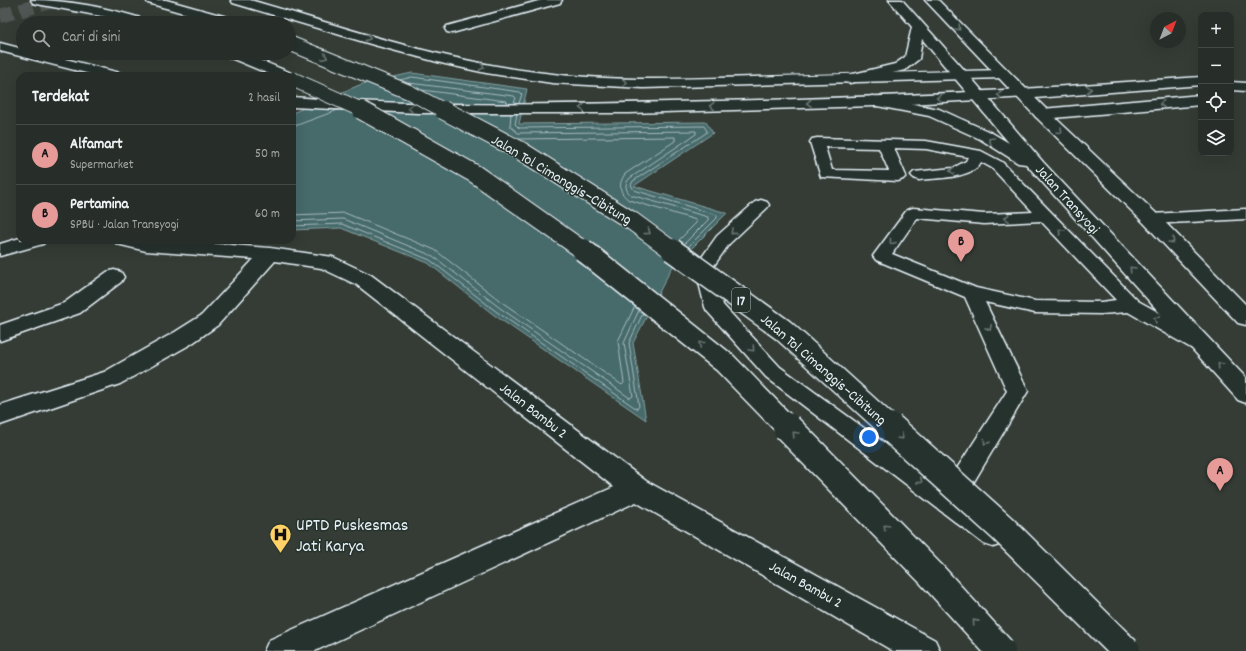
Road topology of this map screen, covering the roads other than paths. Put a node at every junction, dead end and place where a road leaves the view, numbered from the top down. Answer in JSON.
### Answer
{"nodes":[{"id":1,"x":37,"y":0,"type":"edge"},
{"id":2,"x":152,"y":0,"type":"edge"},
{"id":3,"x":237,"y":0,"type":"edge"},
{"id":4,"x":556,"y":0,"type":"edge"},
{"id":5,"x":895,"y":0,"type":"edge"},
{"id":6,"x":930,"y":0,"type":"edge"},
{"id":7,"x":525,"y":4,"type":"edge"},
{"id":8,"x":120,"y":16,"type":"edge"},
{"id":9,"x":212,"y":16,"type":"edge"},
{"id":10,"x":293,"y":16,"type":"edge"},
{"id":11,"x":296,"y":17,"type":"edge"},
{"id":12,"x":918,"y":27,"type":"junction"},
{"id":13,"x":452,"y":29,"type":"dead end"},
{"id":14,"x":0,"y":46,"type":"edge"},
{"id":15,"x":296,"y":46,"type":"edge"},
{"id":16,"x":16,"y":51,"type":"edge"},
{"id":17,"x":52,"y":60,"type":"edge"},
{"id":18,"x":248,"y":60,"type":"edge"},
{"id":19,"x":99,"y":72,"type":"edge"},
{"id":20,"x":276,"y":72,"type":"edge"},
{"id":21,"x":1002,"y":74,"type":"junction"},
{"id":22,"x":962,"y":76,"type":"junction"},
{"id":23,"x":850,"y":79,"type":"junction"},
{"id":24,"x":296,"y":81,"type":"edge"},
{"id":25,"x":1198,"y":81,"type":"edge"},
{"id":26,"x":1022,"y":94,"type":"junction"},
{"id":27,"x":978,"y":96,"type":"junction"},
{"id":28,"x":1198,"y":100,"type":"edge"},
{"id":29,"x":872,"y":101,"type":"junction"},
{"id":30,"x":296,"y":102,"type":"edge"},
{"id":31,"x":1042,"y":114,"type":"junction"},
{"id":32,"x":885,"y":144,"type":"junction"},
{"id":33,"x":976,"y":154,"type":"junction"},
{"id":34,"x":1037,"y":166,"type":"junction"},
{"id":35,"x":919,"y":174,"type":"dead end"},
{"id":36,"x":761,"y":205,"type":"dead end"},
{"id":37,"x":1246,"y":214,"type":"edge"},
{"id":38,"x":1046,"y":216,"type":"junction"},
{"id":39,"x":1151,"y":219,"type":"junction"},
{"id":40,"x":22,"y":244,"type":"edge"},
{"id":41,"x":146,"y":244,"type":"edge"},
{"id":42,"x":0,"y":250,"type":"edge"},
{"id":43,"x":270,"y":254,"type":"junction"},
{"id":44,"x":114,"y":277,"type":"dead end"},
{"id":45,"x":972,"y":293,"type":"junction"},
{"id":46,"x":1131,"y":305,"type":"junction"},
{"id":47,"x":1246,"y":318,"type":"edge"},
{"id":48,"x":0,"y":333,"type":"edge"},
{"id":49,"x":1202,"y":345,"type":"junction"},
{"id":50,"x":1246,"y":394,"type":"edge"},
{"id":51,"x":0,"y":415,"type":"edge"},
{"id":52,"x":637,"y":489,"type":"junction"},
{"id":53,"x":948,"y":502,"type":"junction"},
{"id":54,"x":280,"y":651,"type":"edge"},
{"id":55,"x":924,"y":651,"type":"edge"},
{"id":56,"x":1001,"y":651,"type":"edge"},
{"id":57,"x":1112,"y":651,"type":"edge"},
{"id":58,"x":1126,"y":651,"type":"edge"}],
"edges":[{"from":1,"to":8,"type":"main road"},
{"from":2,"to":9,"type":"main road"},
{"from":3,"to":10,"type":"main road","one_way":true},
{"from":4,"to":7,"type":"main road"},
{"from":5,"to":12,"type":"main road","name":"Jalan Transyogi"},
{"from":6,"to":21,"type":"main road","one_way":true},
{"from":7,"to":13,"type":"main road"},
{"from":11,"to":23,"type":"main road","one_way":true},
{"from":12,"to":22,"type":"main road","name":"Jalan Transyogi"},
{"from":12,"to":23,"type":"main road"},
{"from":14,"to":16,"type":"main road"},
{"from":15,"to":58,"type":"main road","name":"Jalan Tol Cimanggis–Cibitung","number":"17","one_way":true,"bridge":true},
{"from":17,"to":19,"type":"main road"},
{"from":18,"to":20,"type":"main road"},
{"from":21,"to":22,"type":"main road"},
{"from":21,"to":26,"type":"main road"},
{"from":22,"to":23,"type":"main road"},
{"from":22,"to":27,"type":"main road","name":"Jalan Transyogi"},
{"from":56,"to":24,"type":"main road","one_way":true,"bridge":true},
{"from":26,"to":25,"type":"main road","one_way":true},
{"from":26,"to":27,"type":"main road","one_way":true},
{"from":26,"to":31,"type":"main road"},
{"from":27,"to":29,"type":"main road","one_way":true},
{"from":27,"to":34,"type":"main road","name":"Jalan Transyogi"},
{"from":28,"to":31,"type":"main road","one_way":true},
{"from":29,"to":30,"type":"main road","one_way":true,"bridge":true},
{"from":34,"to":29,"type":"main road","one_way":true},
{"from":31,"to":39,"type":"main road","one_way":true},
{"from":32,"to":32,"type":"lane"},
{"from":32,"to":33,"type":"lane"},
{"from":33,"to":35,"type":"lane","one_way":true},
{"from":33,"to":38,"type":"lane"},
{"from":49,"to":34,"type":"main road","name":"Jalan Transyogi","one_way":true},
{"from":36,"to":53,"type":"lane","one_way":true},
{"from":37,"to":39,"type":"lane"},
{"from":38,"to":45,"type":"lane","one_way":true},
{"from":46,"to":38,"type":"lane","one_way":true},
{"from":39,"to":47,"type":"main road","one_way":true},
{"from":40,"to":42,"type":"main road"},
{"from":41,"to":43,"type":"main road","name":"Jalan Bambu 2"},
{"from":43,"to":51,"type":"main road"},
{"from":43,"to":52,"type":"main road","name":"Jalan Bambu 2"},
{"from":44,"to":48,"type":"main road"},
{"from":45,"to":46,"type":"lane"},
{"from":45,"to":53,"type":"lane","one_way":true},
{"from":49,"to":46,"type":"lane","one_way":true},
{"from":50,"to":49,"type":"main road","name":"Jalan Transyogi","one_way":true},
{"from":52,"to":54,"type":"main road"},
{"from":52,"to":55,"type":"main road","name":"Jalan Bambu 2"},
{"from":53,"to":57,"type":"lane"}]}
